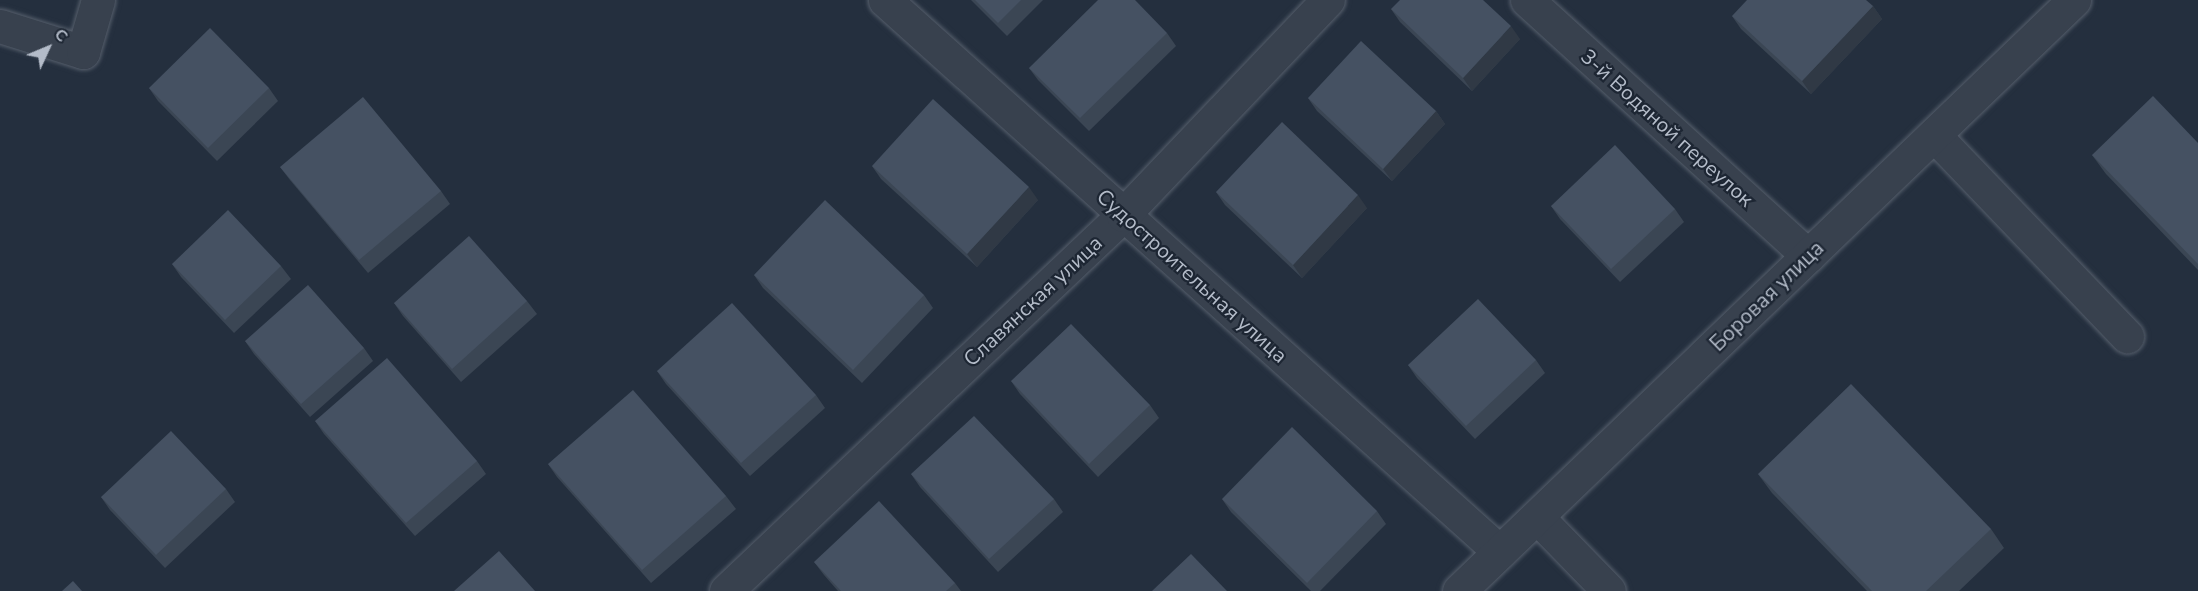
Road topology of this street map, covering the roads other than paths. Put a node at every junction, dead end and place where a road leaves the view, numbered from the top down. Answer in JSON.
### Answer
{"nodes":[{"id":1,"x":98,"y":0,"type":"edge"},
{"id":2,"x":885,"y":0,"type":"edge"},
{"id":3,"x":1328,"y":0,"type":"edge"},
{"id":4,"x":1527,"y":0,"type":"edge"},
{"id":5,"x":2074,"y":0,"type":"edge"},
{"id":6,"x":0,"y":26,"type":"edge"},
{"id":7,"x":1934,"y":135,"type":"junction"},
{"id":8,"x":1123,"y":215,"type":"junction"},
{"id":9,"x":1808,"y":256,"type":"junction"},
{"id":10,"x":2127,"y":336,"type":"dead end"},
{"id":11,"x":1537,"y":516,"type":"junction"},
{"id":12,"x":1500,"y":552,"type":"junction"},
{"id":13,"x":726,"y":591,"type":"edge"},
{"id":14,"x":1459,"y":591,"type":"edge"},
{"id":15,"x":1609,"y":591,"type":"edge"}],
"edges":[{"from":1,"to":6,"type":"street"},
{"from":2,"to":8,"type":"street","name":"Судостроительная улица"},
{"from":3,"to":8,"type":"street","name":"Славянская улица"},
{"from":4,"to":9,"type":"street","name":"3-й Водяной переулок"},
{"from":5,"to":7,"type":"street","name":"Боровая улица"},
{"from":7,"to":9,"type":"street","name":"Боровая улица"},
{"from":7,"to":10,"type":"street"},
{"from":8,"to":12,"type":"street","name":"Судостроительная улица"},
{"from":8,"to":13,"type":"street","name":"Славянская улица"},
{"from":9,"to":11,"type":"street","name":"Боровая улица"},
{"from":11,"to":12,"type":"street","name":"Боровая улица"},
{"from":11,"to":15,"type":"street"},
{"from":12,"to":14,"type":"street","name":"Боровая улица"}]}
